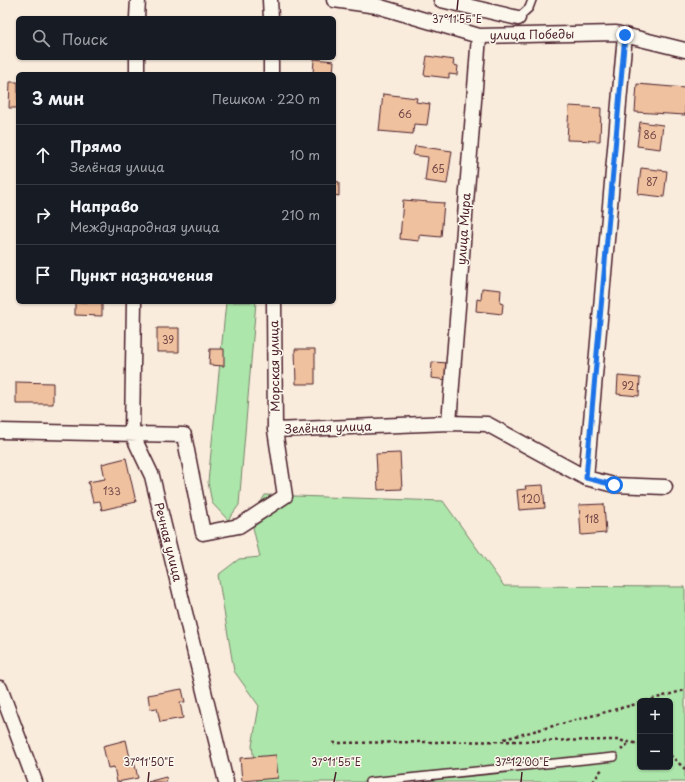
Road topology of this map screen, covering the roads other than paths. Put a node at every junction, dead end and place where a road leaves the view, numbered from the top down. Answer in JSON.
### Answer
{"nodes":[{"id":1,"x":138,"y":0,"type":"edge"},
{"id":2,"x":270,"y":0,"type":"edge"},
{"id":3,"x":334,"y":0,"type":"edge"},
{"id":4,"x":441,"y":0,"type":"edge"},
{"id":5,"x":532,"y":0,"type":"edge"},
{"id":6,"x":137,"y":16,"type":"edge"},
{"id":7,"x":271,"y":16,"type":"edge"},
{"id":8,"x":518,"y":18,"type":"joint"},
{"id":9,"x":625,"y":35,"type":"junction"},
{"id":10,"x":479,"y":36,"type":"junction"},
{"id":11,"x":685,"y":50,"type":"edge"},
{"id":12,"x":137,"y":60,"type":"edge"},
{"id":13,"x":271,"y":60,"type":"edge"},
{"id":14,"x":137,"y":72,"type":"edge"},
{"id":15,"x":271,"y":72,"type":"edge"},
{"id":16,"x":134,"y":304,"type":"edge"},
{"id":17,"x":274,"y":304,"type":"edge"},
{"id":18,"x":449,"y":423,"type":"junction"},
{"id":19,"x":275,"y":430,"type":"junction"},
{"id":20,"x":0,"y":431,"type":"edge"},
{"id":21,"x":132,"y":434,"type":"junction"},
{"id":22,"x":586,"y":478,"type":"junction"},
{"id":23,"x":665,"y":487,"type":"dead end"},
{"id":24,"x":0,"y":688,"type":"edge"},
{"id":25,"x":614,"y":757,"type":"dead end"},
{"id":26,"x":36,"y":782,"type":"edge"},
{"id":27,"x":226,"y":782,"type":"edge"},
{"id":28,"x":369,"y":782,"type":"edge"}],
"edges":[{"from":1,"to":6,"type":"street"},
{"from":2,"to":7,"type":"street"},
{"from":3,"to":10,"type":"street","name":"улица Победы"},
{"from":4,"to":8,"type":"street"},
{"from":5,"to":8,"type":"lane"},
{"from":9,"to":10,"type":"street","name":"улица Победы"},
{"from":9,"to":11,"type":"street","name":"улица Победы"},
{"from":9,"to":22,"type":"street"},
{"from":10,"to":18,"type":"street","name":"улица Мира"},
{"from":12,"to":14,"type":"street"},
{"from":13,"to":15,"type":"street"},
{"from":16,"to":21,"type":"street","name":"Речная улица"},
{"from":17,"to":19,"type":"street","name":"Морская улица"},
{"from":18,"to":19,"type":"street","name":"Зелёная улица"},
{"from":18,"to":22,"type":"street","name":"Зелёная улица"},
{"from":19,"to":21,"type":"street","name":"Зелёная улица"},
{"from":20,"to":21,"type":"street","name":"Зелёная улица"},
{"from":21,"to":27,"type":"street","name":"Речная улица"},
{"from":22,"to":23,"type":"street","name":"Зелёная улица"},
{"from":24,"to":26,"type":"street"},
{"from":25,"to":28,"type":"lane"}]}
